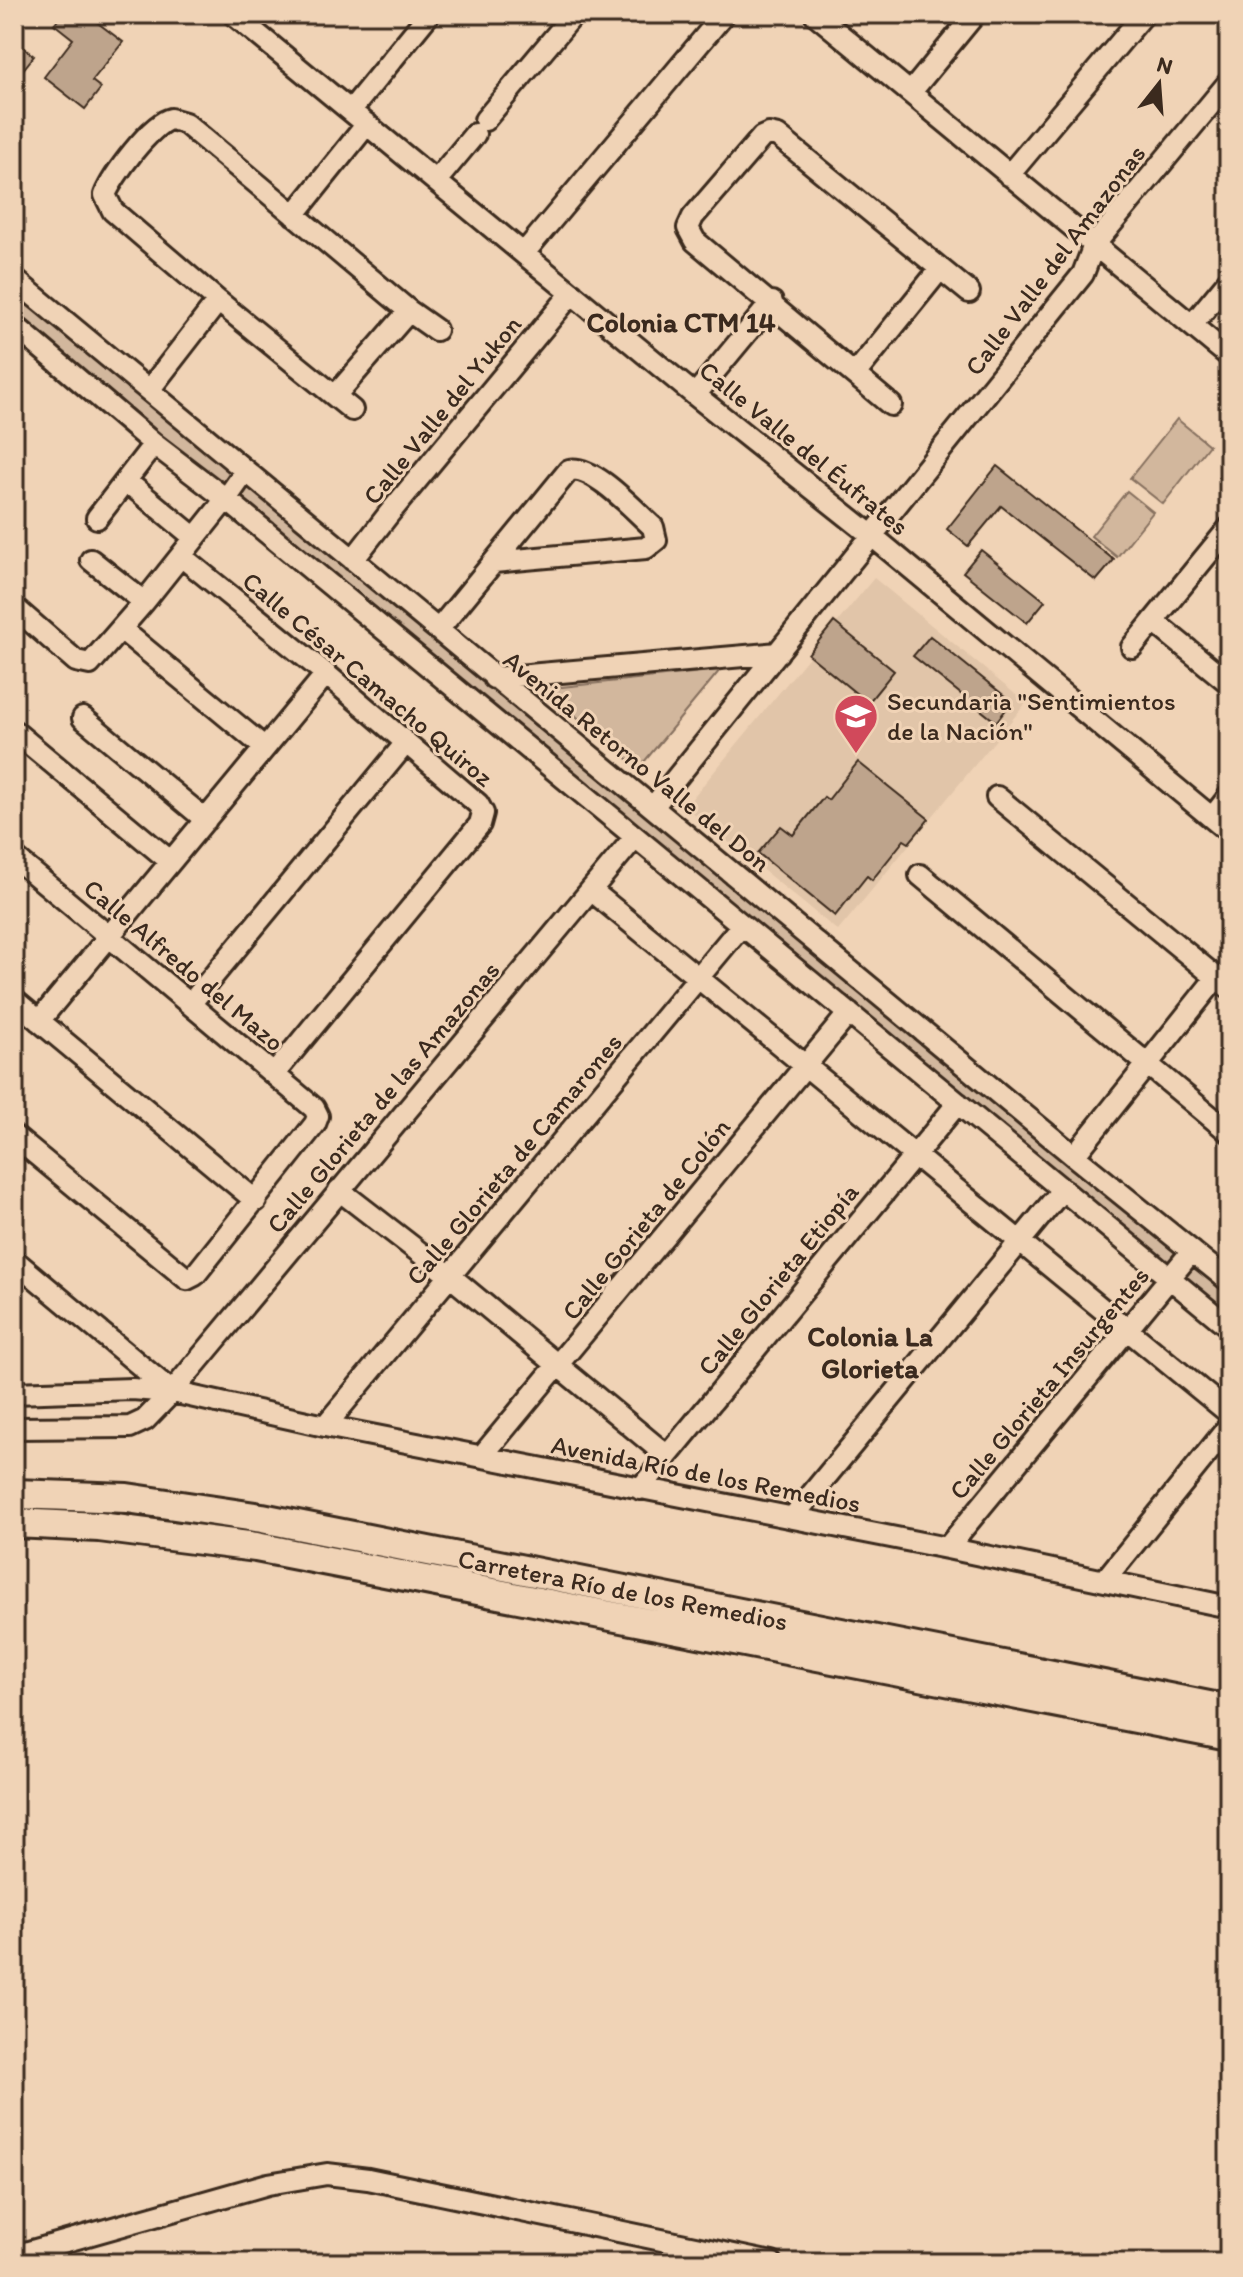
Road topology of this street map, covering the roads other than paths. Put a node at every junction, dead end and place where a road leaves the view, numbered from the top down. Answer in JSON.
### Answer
{"nodes":[{"id":1,"x":233,"y":14,"type":"edge"},
{"id":2,"x":429,"y":14,"type":"edge"},
{"id":3,"x":574,"y":14,"type":"edge"},
{"id":4,"x":724,"y":14,"type":"edge"},
{"id":5,"x":817,"y":14,"type":"edge"},
{"id":6,"x":975,"y":14,"type":"edge"},
{"id":7,"x":1144,"y":14,"type":"edge"},
{"id":8,"x":1229,"y":82,"type":"edge"},
{"id":9,"x":911,"y":92,"type":"junction"},
{"id":10,"x":351,"y":110,"type":"junction"},
{"id":11,"x":367,"y":124,"type":"junction"},
{"id":12,"x":1009,"y":175,"type":"junction"},
{"id":13,"x":436,"y":181,"type":"junction"},
{"id":14,"x":294,"y":215,"type":"junction"},
{"id":15,"x":1094,"y":245,"type":"junction"},
{"id":16,"x":524,"y":253,"type":"junction"},
{"id":17,"x":940,"y":269,"type":"junction"},
{"id":18,"x":14,"y":279,"type":"edge"},
{"id":19,"x":1229,"y":280,"type":"edge"},
{"id":20,"x":969,"y":292,"type":"dead end"},
{"id":21,"x":572,"y":293,"type":"junction"},
{"id":22,"x":218,"y":301,"type":"junction"},
{"id":23,"x":772,"y":302,"type":"junction"},
{"id":24,"x":409,"y":311,"type":"junction"},
{"id":25,"x":14,"y":325,"type":"edge"},
{"id":26,"x":1192,"y":325,"type":"junction"},
{"id":27,"x":436,"y":330,"type":"dead end"},
{"id":28,"x":1229,"y":356,"type":"edge"},
{"id":29,"x":856,"y":373,"type":"junction"},
{"id":30,"x":149,"y":390,"type":"junction"},
{"id":31,"x":695,"y":395,"type":"junction"},
{"id":32,"x":335,"y":396,"type":"junction"},
{"id":33,"x":891,"y":405,"type":"dead end"},
{"id":34,"x":352,"y":410,"type":"dead end"},
{"id":35,"x":154,"y":444,"type":"junction"},
{"id":36,"x":245,"y":472,"type":"junction"},
{"id":37,"x":126,"y":481,"type":"junction"},
{"id":38,"x":226,"y":499,"type":"junction"},
{"id":39,"x":97,"y":518,"type":"dead end"},
{"id":40,"x":1229,"y":528,"type":"edge"},
{"id":41,"x":871,"y":535,"type":"junction"},
{"id":42,"x":195,"y":538,"type":"junction"},
{"id":43,"x":181,"y":556,"type":"junction"},
{"id":44,"x":91,"y":560,"type":"dead end"},
{"id":45,"x":353,"y":560,"type":"junction"},
{"id":46,"x":494,"y":562,"type":"junction"},
{"id":47,"x":144,"y":602,"type":"junction"},
{"id":48,"x":14,"y":607,"type":"edge"},
{"id":49,"x":1153,"y":621,"type":"junction"},
{"id":50,"x":121,"y":629,"type":"junction"},
{"id":51,"x":438,"y":630,"type":"junction"},
{"id":52,"x":1132,"y":647,"type":"dead end"},
{"id":53,"x":778,"y":653,"type":"junction"},
{"id":54,"x":326,"y":674,"type":"junction"},
{"id":55,"x":494,"y":678,"type":"junction"},
{"id":56,"x":1229,"y":683,"type":"edge"},
{"id":57,"x":83,"y":718,"type":"dead end"},
{"id":58,"x":14,"y":731,"type":"edge"},
{"id":59,"x":405,"y":744,"type":"junction"},
{"id":60,"x":265,"y":748,"type":"junction"},
{"id":61,"x":1229,"y":796,"type":"edge"},
{"id":62,"x":997,"y":797,"type":"dead end"},
{"id":63,"x":653,"y":807,"type":"junction"},
{"id":64,"x":1212,"y":818,"type":"junction"},
{"id":65,"x":206,"y":820,"type":"junction"},
{"id":66,"x":1229,"y":832,"type":"edge"},
{"id":67,"x":635,"y":837,"type":"junction"},
{"id":68,"x":14,"y":857,"type":"edge"},
{"id":69,"x":170,"y":861,"type":"junction"},
{"id":70,"x":920,"y":875,"type":"dead end"},
{"id":71,"x":591,"y":890,"type":"junction"},
{"id":72,"x":742,"y":925,"type":"junction"},
{"id":73,"x":108,"y":935,"type":"junction"},
{"id":74,"x":698,"y":978,"type":"junction"},
{"id":75,"x":1223,"y":983,"type":"edge"},
{"id":76,"x":14,"y":1000,"type":"edge"},
{"id":77,"x":191,"y":1003,"type":"junction"},
{"id":78,"x":849,"y":1013,"type":"junction"},
{"id":79,"x":39,"y":1021,"type":"junction"},
{"id":80,"x":806,"y":1066,"type":"junction"},
{"id":81,"x":1147,"y":1066,"type":"junction"},
{"id":82,"x":274,"y":1074,"type":"junction"},
{"id":83,"x":958,"y":1103,"type":"junction"},
{"id":84,"x":1229,"y":1132,"type":"edge"},
{"id":85,"x":14,"y":1136,"type":"edge"},
{"id":86,"x":914,"y":1154,"type":"junction"},
{"id":87,"x":1074,"y":1156,"type":"junction"},
{"id":88,"x":1063,"y":1189,"type":"junction"},
{"id":89,"x":339,"y":1190,"type":"junction"},
{"id":90,"x":256,"y":1201,"type":"junction"},
{"id":91,"x":1019,"y":1240,"type":"junction"},
{"id":92,"x":1192,"y":1251,"type":"junction"},
{"id":93,"x":14,"y":1260,"type":"edge"},
{"id":94,"x":450,"y":1276,"type":"junction"},
{"id":95,"x":1170,"y":1278,"type":"junction"},
{"id":96,"x":1229,"y":1281,"type":"edge"},
{"id":97,"x":1229,"y":1327,"type":"edge"},
{"id":98,"x":1127,"y":1330,"type":"junction"},
{"id":99,"x":558,"y":1367,"type":"junction"},
{"id":100,"x":172,"y":1392,"type":"junction"},
{"id":101,"x":14,"y":1393,"type":"edge"},
{"id":102,"x":1229,"y":1413,"type":"edge"},
{"id":103,"x":325,"y":1426,"type":"junction"},
{"id":104,"x":1229,"y":1426,"type":"edge"},
{"id":105,"x":14,"y":1428,"type":"edge"},
{"id":106,"x":666,"y":1455,"type":"junction"},
{"id":107,"x":482,"y":1456,"type":"junction"},
{"id":108,"x":640,"y":1489,"type":"junction"},
{"id":109,"x":14,"y":1494,"type":"edge"},
{"id":110,"x":792,"y":1518,"type":"junction"},
{"id":111,"x":14,"y":1523,"type":"edge"},
{"id":112,"x":947,"y":1548,"type":"junction"},
{"id":113,"x":1105,"y":1580,"type":"junction"},
{"id":114,"x":1229,"y":1607,"type":"edge"},
{"id":115,"x":1229,"y":1710,"type":"edge"},
{"id":116,"x":1229,"y":1736,"type":"edge"},
{"id":117,"x":14,"y":2256,"type":"edge"},
{"id":118,"x":772,"y":2263,"type":"edge"}],
"edges":[{"from":1,"to":10,"type":"street","name":"Calle Valle del Éufrates"},
{"from":2,"to":10,"type":"street"},
{"from":3,"to":13,"type":"street"},
{"from":4,"to":16,"type":"street"},
{"from":5,"to":9,"type":"street"},
{"from":6,"to":9,"type":"street"},
{"from":7,"to":12,"type":"street"},
{"from":8,"to":15,"type":"street","name":"Calle Valle del Amazonas"},
{"from":9,"to":12,"type":"street"},
{"from":10,"to":11,"type":"street","name":"Calle Valle del Éufrates"},
{"from":11,"to":13,"type":"street","name":"Calle Valle del Éufrates"},
{"from":11,"to":14,"type":"street"},
{"from":12,"to":15,"type":"street"},
{"from":13,"to":16,"type":"street","name":"Calle Valle del Éufrates"},
{"from":14,"to":22,"type":"street"},
{"from":14,"to":24,"type":"street"},
{"from":15,"to":26,"type":"street"},
{"from":15,"to":41,"type":"street","name":"Calle Valle del Amazonas"},
{"from":16,"to":21,"type":"street","name":"Calle Valle del Éufrates"},
{"from":17,"to":20,"type":"street"},
{"from":17,"to":23,"type":"street"},
{"from":17,"to":29,"type":"street"},
{"from":18,"to":30,"type":"street","name":"Avenida Retorno Valle del Don"},
{"from":19,"to":26,"type":"street"},
{"from":21,"to":31,"type":"street","name":"Calle Valle del Éufrates"},
{"from":21,"to":45,"type":"street","name":"Calle Valle del Yukon"},
{"from":22,"to":30,"type":"street"},
{"from":22,"to":32,"type":"street"},
{"from":23,"to":29,"type":"street"},
{"from":23,"to":31,"type":"street"},
{"from":24,"to":27,"type":"street"},
{"from":24,"to":32,"type":"street"},
{"from":25,"to":35,"type":"street"},
{"from":26,"to":28,"type":"street"},
{"from":29,"to":33,"type":"street"},
{"from":30,"to":36,"type":"street","name":"Avenida Retorno Valle del Don"},
{"from":31,"to":41,"type":"street","name":"Calle Valle del Éufrates"},
{"from":32,"to":34,"type":"street"},
{"from":35,"to":37,"type":"street"},
{"from":35,"to":38,"type":"street"},
{"from":36,"to":38,"type":"street"},
{"from":36,"to":45,"type":"street","name":"Avenida Retorno Valle del Don"},
{"from":37,"to":39,"type":"street"},
{"from":37,"to":42,"type":"street"},
{"from":38,"to":42,"type":"street"},
{"from":38,"to":67,"type":"street"},
{"from":40,"to":49,"type":"street"},
{"from":41,"to":53,"type":"street","name":"Calle Valle del Amazonas"},
{"from":41,"to":64,"type":"street","name":"Calle Valle del Éufrates"},
{"from":42,"to":43,"type":"street"},
{"from":43,"to":47,"type":"street"},
{"from":43,"to":54,"type":"street","name":"Calle César Camacho Quiroz"},
{"from":44,"to":47,"type":"street"},
{"from":45,"to":51,"type":"street","name":"Avenida Retorno Valle del Don"},
{"from":46,"to":46,"type":"street"},
{"from":46,"to":51,"type":"street"},
{"from":47,"to":50,"type":"street"},
{"from":48,"to":50,"type":"street"},
{"from":49,"to":52,"type":"street"},
{"from":49,"to":56,"type":"street"},
{"from":50,"to":60,"type":"street"},
{"from":51,"to":55,"type":"street","name":"Avenida Retorno Valle del Don"},
{"from":53,"to":55,"type":"street"},
{"from":53,"to":63,"type":"street","name":"Calle Valle del Amazonas"},
{"from":54,"to":59,"type":"street","name":"Calle César Camacho Quiroz"},
{"from":54,"to":60,"type":"street"},
{"from":55,"to":63,"type":"street","name":"Avenida Retorno Valle del Don"},
{"from":57,"to":65,"type":"street"},
{"from":58,"to":69,"type":"street"},
{"from":59,"to":77,"type":"street"},
{"from":59,"to":82,"type":"street","name":"Calle César Camacho Quiroz"},
{"from":60,"to":65,"type":"street"},
{"from":61,"to":64,"type":"street"},
{"from":62,"to":75,"type":"street"},
{"from":63,"to":87,"type":"street","name":"Avenida Retorno Valle del Don"},
{"from":64,"to":66,"type":"street","name":"Calle Valle del Éufrates"},
{"from":65,"to":69,"type":"street"},
{"from":67,"to":71,"type":"street","name":"Calle Glorieta de las Amazonas"},
{"from":67,"to":72,"type":"street"},
{"from":68,"to":73,"type":"street","name":"Calle Alfredo del Mazo"},
{"from":69,"to":73,"type":"street"},
{"from":70,"to":81,"type":"street"},
{"from":71,"to":74,"type":"street"},
{"from":71,"to":89,"type":"street","name":"Calle Glorieta de las Amazonas"},
{"from":72,"to":74,"type":"street","name":"Calle Glorieta de Camarones"},
{"from":72,"to":78,"type":"street"},
{"from":73,"to":77,"type":"street","name":"Calle Alfredo del Mazo"},
{"from":73,"to":79,"type":"street"},
{"from":74,"to":80,"type":"street"},
{"from":74,"to":94,"type":"street","name":"Calle Glorieta de Camarones"},
{"from":75,"to":81,"type":"street"},
{"from":76,"to":79,"type":"street"},
{"from":77,"to":82,"type":"street","name":"Calle Alfredo del Mazo"},
{"from":78,"to":80,"type":"street","name":"Calle Gorieta de Colón"},
{"from":78,"to":83,"type":"street"},
{"from":79,"to":90,"type":"street"},
{"from":80,"to":86,"type":"street"},
{"from":80,"to":99,"type":"street","name":"Calle Gorieta de Colón"},
{"from":81,"to":84,"type":"street"},
{"from":81,"to":87,"type":"street"},
{"from":82,"to":90,"type":"street","name":"Calle Alfredo del Mazo"},
{"from":83,"to":86,"type":"street","name":"Calle Glorieta Etiopía"},
{"from":83,"to":88,"type":"street"},
{"from":85,"to":90,"type":"street"},
{"from":86,"to":91,"type":"street"},
{"from":86,"to":106,"type":"street","name":"Calle Glorieta Etiopía"},
{"from":87,"to":92,"type":"street","name":"Avenida Retorno Valle del Don"},
{"from":88,"to":91,"type":"street"},
{"from":88,"to":95,"type":"street"},
{"from":89,"to":94,"type":"street"},
{"from":89,"to":100,"type":"street","name":"Calle Glorieta de las Amazonas"},
{"from":91,"to":98,"type":"street"},
{"from":91,"to":110,"type":"street"},
{"from":92,"to":95,"type":"street","name":"Calle Glorieta Insurgentes"},
{"from":92,"to":96,"type":"street","name":"Avenida Retorno Valle del Don"},
{"from":93,"to":100,"type":"street"},
{"from":94,"to":99,"type":"street"},
{"from":94,"to":103,"type":"street","name":"Calle Glorieta de Camarones"},
{"from":95,"to":97,"type":"street"},
{"from":95,"to":98,"type":"street","name":"Calle Glorieta Insurgentes"},
{"from":98,"to":102,"type":"street"},
{"from":98,"to":112,"type":"street","name":"Calle Glorieta Insurgentes"},
{"from":99,"to":106,"type":"street"},
{"from":99,"to":107,"type":"street","name":"Calle Gorieta de Colón"},
{"from":100,"to":101,"type":"street","name":"Avenida Río de los Remedios"},
{"from":100,"to":103,"type":"street","name":"Avenida Río de los Remedios"},
{"from":100,"to":105,"type":"street","name":"Calle Glorieta de las Amazonas"},
{"from":103,"to":107,"type":"street","name":"Avenida Río de los Remedios"},
{"from":104,"to":113,"type":"street"},
{"from":106,"to":108,"type":"street","name":"Calle Glorieta Etiopía"},
{"from":107,"to":108,"type":"street","name":"Avenida Río de los Remedios"},
{"from":108,"to":110,"type":"street","name":"Avenida Río de los Remedios"},
{"from":109,"to":115,"type":"highway","name":"Carretera Río de los Remedios"},
{"from":110,"to":112,"type":"street","name":"Avenida Río de los Remedios"},
{"from":111,"to":116,"type":"highway","name":"Carretera Río de los Remedios"},
{"from":112,"to":113,"type":"street","name":"Avenida Río de los Remedios"},
{"from":113,"to":114,"type":"street","name":"Avenida Río de los Remedios"},
{"from":117,"to":118,"type":"street"}]}
